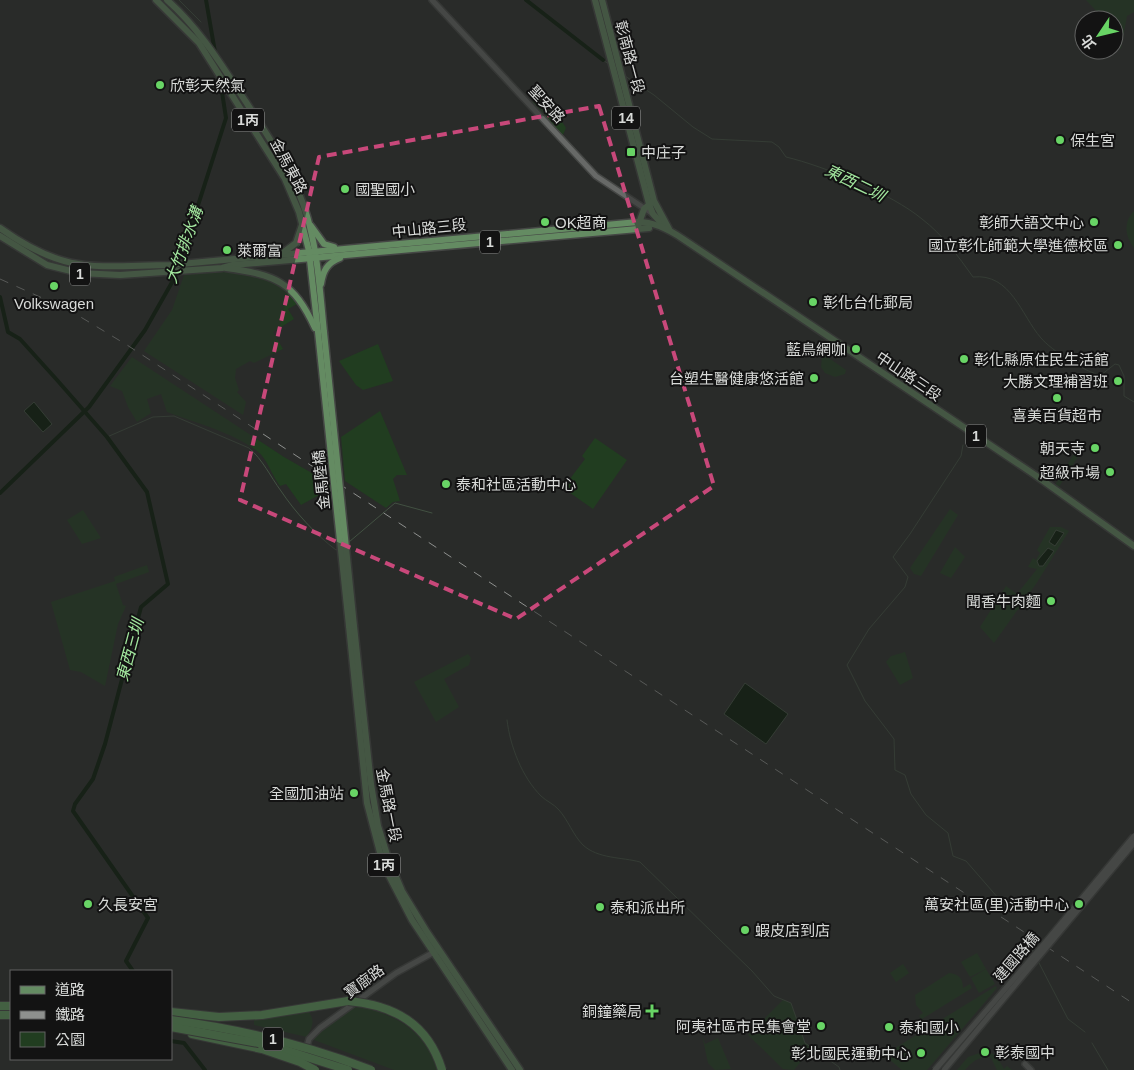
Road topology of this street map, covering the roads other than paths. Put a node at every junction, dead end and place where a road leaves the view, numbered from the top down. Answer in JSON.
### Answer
{"nodes":[{"id":1,"x":156,"y":0,"type":"edge"},
{"id":2,"x":167,"y":0,"type":"edge"},
{"id":3,"x":432,"y":0,"type":"edge"},
{"id":4,"x":595,"y":0,"type":"edge"},
{"id":5,"x":602,"y":0,"type":"edge"},
{"id":6,"x":650,"y":208,"type":"junction"},
{"id":7,"x":305,"y":223,"type":"junction"},
{"id":8,"x":641,"y":225,"type":"junction"},
{"id":9,"x":0,"y":228,"type":"edge"},
{"id":10,"x":669,"y":230,"type":"junction"},
{"id":11,"x":0,"y":236,"type":"edge"},
{"id":12,"x":342,"y":248,"type":"junction"},
{"id":13,"x":281,"y":254,"type":"junction"},
{"id":14,"x":312,"y":254,"type":"junction"},
{"id":15,"x":349,"y":254,"type":"junction"},
{"id":16,"x":191,"y":266,"type":"junction"},
{"id":17,"x":170,"y":268,"type":"junction"},
{"id":18,"x":222,"y":268,"type":"junction"},
{"id":19,"x":320,"y":292,"type":"junction"},
{"id":20,"x":321,"y":332,"type":"junction"},
{"id":21,"x":1134,"y":546,"type":"edge"},
{"id":22,"x":352,"y":626,"type":"joint"},
{"id":23,"x":1134,"y":836,"type":"edge"},
{"id":24,"x":1134,"y":843,"type":"edge"},
{"id":25,"x":436,"y":951,"type":"junction"},
{"id":26,"x":172,"y":1012,"type":"edge"},
{"id":27,"x":172,"y":1020,"type":"edge"},
{"id":28,"x":172,"y":1028,"type":"edge"},
{"id":29,"x":172,"y":1028,"type":"edge"},
{"id":30,"x":1024,"y":1064,"type":"dead end"},
{"id":31,"x":314,"y":1070,"type":"edge"},
{"id":32,"x":348,"y":1070,"type":"edge"},
{"id":33,"x":370,"y":1070,"type":"edge"},
{"id":34,"x":442,"y":1070,"type":"edge"},
{"id":35,"x":512,"y":1070,"type":"edge"},
{"id":36,"x":520,"y":1070,"type":"edge"},
{"id":37,"x":935,"y":1070,"type":"edge"},
{"id":38,"x":944,"y":1070,"type":"edge"},
{"id":39,"x":1031,"y":1070,"type":"edge"}],
"edges":[{"from":1,"to":7,"type":"main road","name":"金馬東路","number":"1丙"},
{"from":2,"to":7,"type":"main road","name":"金馬東路","number":"1丙"},
{"from":3,"to":6,"type":"street","name":"聖安路"},
{"from":4,"to":6,"type":"main road","name":"彰南路一段","number":"14"},
{"from":5,"to":6,"type":"main road","name":"彰南路一段","number":"14"},
{"from":6,"to":8,"type":"main road"},
{"from":6,"to":10,"type":"main road"},
{"from":6,"to":10,"type":"main road","name":"彰南路一段","number":"14"},
{"from":7,"to":12,"type":"main road"},
{"from":7,"to":13,"type":"main road"},
{"from":7,"to":14,"type":"main road","name":"金馬東路","number":"1丙"},
{"from":8,"to":10,"type":"main road","name":"中山路三段","number":"1"},
{"from":8,"to":12,"type":"main road","name":"中山路三段","number":"1"},
{"from":8,"to":15,"type":"main road","name":"中山路三段","number":"1"},
{"from":9,"to":17,"type":"main road","number":"1"},
{"from":10,"to":21,"type":"main road","name":"中山路三段","number":"1"},
{"from":11,"to":17,"type":"main road","number":"1"},
{"from":12,"to":14,"type":"main road","name":"中山路三段","number":"1"},
{"from":13,"to":14,"type":"main road","name":"中山路三段","number":"1"},
{"from":13,"to":16,"type":"main road","name":"中山路三段","number":"1"},
{"from":14,"to":15,"type":"main road","name":"中山路三段","number":"1"},
{"from":14,"to":18,"type":"main road","name":"中山路三段","number":"1"},
{"from":14,"to":19,"type":"main road","number":"1丙"},
{"from":14,"to":20,"type":"main road","number":"1丙"},
{"from":15,"to":19,"type":"main road"},
{"from":16,"to":17,"type":"main road","number":"1"},
{"from":16,"to":18,"type":"main road","name":"中山路三段","number":"1"},
{"from":18,"to":20,"type":"main road","number":"1"},
{"from":19,"to":20,"type":"main road","number":"1丙"},
{"from":20,"to":22,"type":"main road","name":"金馬陸橋","number":"1丙","bridge":true},
{"from":22,"to":25,"type":"main road","name":"金馬路一段","number":"1丙"},
{"from":23,"to":37,"type":"street","name":"建國路橋","bridge":true},
{"from":24,"to":38,"type":"street","name":"建國路橋","bridge":true},
{"from":25,"to":31,"type":"street","name":"寶廍路"},
{"from":25,"to":35,"type":"main road","name":"金馬路一段","number":"1丙"},
{"from":25,"to":36,"type":"main road","name":"金馬路一段","number":"1丙"},
{"from":26,"to":34,"type":"highway","bridge":true},
{"from":27,"to":33,"type":"highway","number":"1","bridge":true},
{"from":28,"to":31,"type":"highway","bridge":true},
{"from":29,"to":32,"type":"highway","number":"1","bridge":true},
{"from":30,"to":39,"type":"street"}]}
